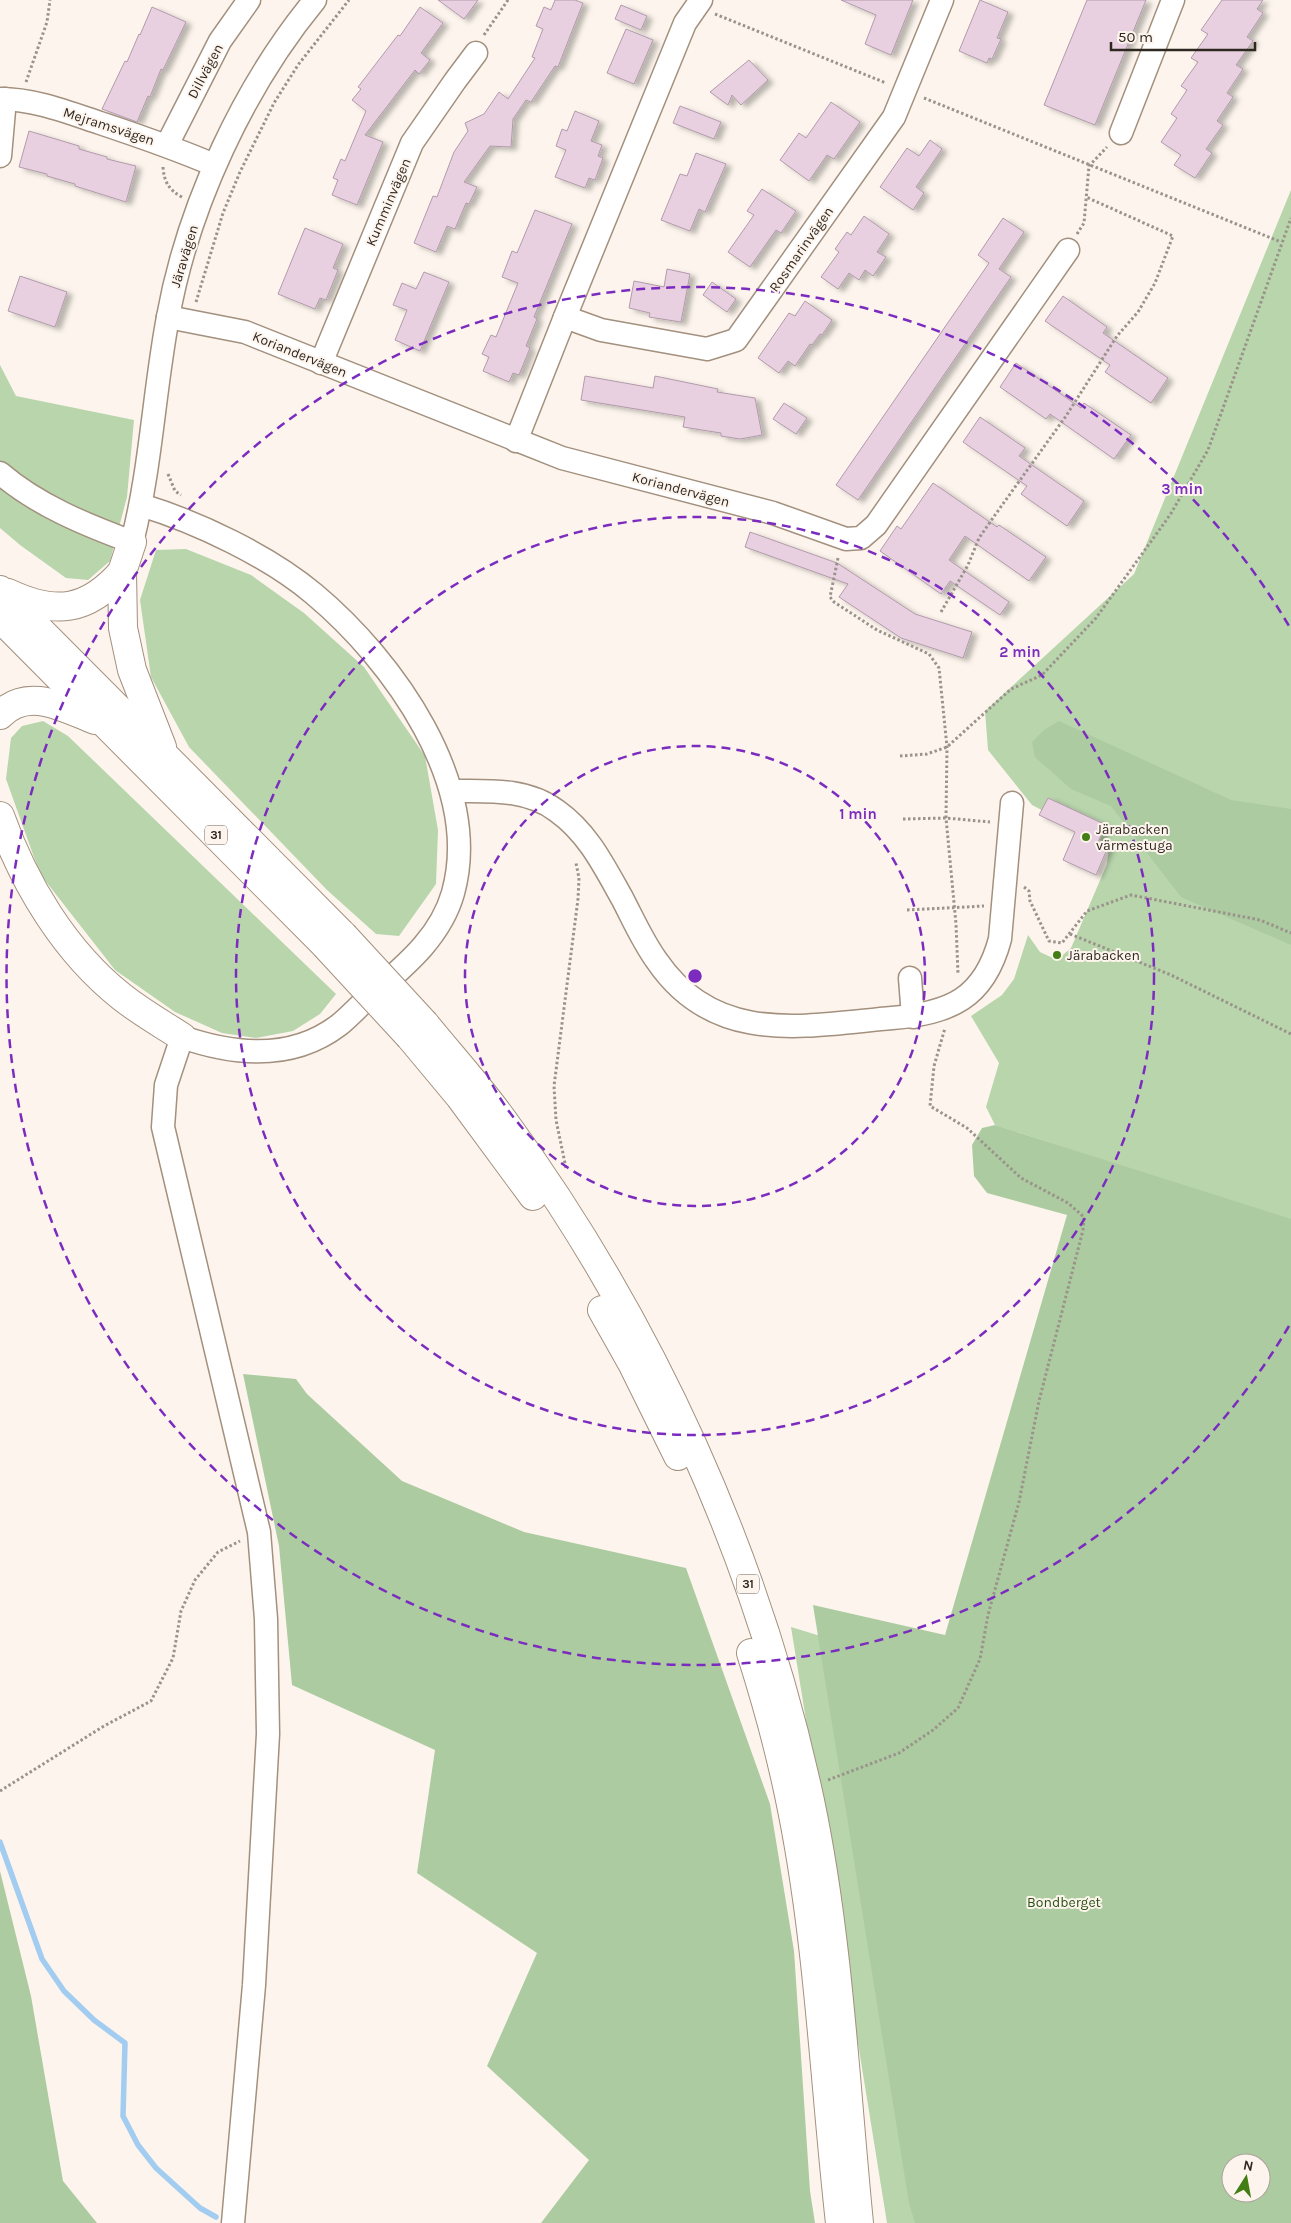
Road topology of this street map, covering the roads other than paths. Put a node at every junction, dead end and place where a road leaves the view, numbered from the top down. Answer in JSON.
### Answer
{"nodes":[{"id":1,"x":249,"y":0,"type":"edge"},
{"id":2,"x":315,"y":0,"type":"edge"},
{"id":3,"x":701,"y":0,"type":"edge"},
{"id":4,"x":942,"y":0,"type":"edge"},
{"id":5,"x":1173,"y":0,"type":"edge"},
{"id":6,"x":476,"y":53,"type":"road end"},
{"id":7,"x":8,"y":99,"type":"edge"},
{"id":8,"x":1121,"y":133,"type":"road end"},
{"id":9,"x":167,"y":145,"type":"junction"},
{"id":10,"x":0,"y":156,"type":"edge"},
{"id":11,"x":214,"y":165,"type":"junction"},
{"id":12,"x":1068,"y":250,"type":"road end"},
{"id":13,"x":168,"y":317,"type":"junction"},
{"id":14,"x":565,"y":318,"type":"junction"},
{"id":15,"x":321,"y":363,"type":"junction"},
{"id":16,"x":516,"y":441,"type":"junction"},
{"id":17,"x":0,"y":473,"type":"edge"},
{"id":18,"x":141,"y":505,"type":"junction"},
{"id":19,"x":132,"y":542,"type":"junction"},
{"id":20,"x":122,"y":572,"type":"junction"},
{"id":21,"x":0,"y":590,"type":"edge"},
{"id":22,"x":0,"y":618,"type":"edge"},
{"id":23,"x":0,"y":715,"type":"edge"},
{"id":24,"x":106,"y":725,"type":"junction"},
{"id":25,"x":166,"y":757,"type":"junction"},
{"id":26,"x":452,"y":792,"type":"junction"},
{"id":27,"x":1012,"y":803,"type":"dead end"},
{"id":28,"x":0,"y":816,"type":"edge"},
{"id":29,"x":334,"y":940,"type":"junction"},
{"id":30,"x":910,"y":978,"type":"dead end"},
{"id":31,"x":913,"y":1016,"type":"junction"},
{"id":32,"x":418,"y":1031,"type":"junction"},
{"id":33,"x":182,"y":1037,"type":"junction"},
{"id":34,"x":232,"y":2223,"type":"edge"},
{"id":35,"x":840,"y":2223,"type":"edge"},
{"id":36,"x":859,"y":2223,"type":"edge"}],
"edges":[{"from":1,"to":9,"type":"street","name":"Dillvägen"},
{"from":2,"to":11,"type":"street","name":"Järavägen"},
{"from":3,"to":14,"type":"street"},
{"from":4,"to":14,"type":"street","name":"Rosmarinvägen"},
{"from":5,"to":8,"type":"street"},
{"from":6,"to":15,"type":"street","name":"Kumminvägen"},
{"from":7,"to":9,"type":"street","name":"Mejramsvägen"},
{"from":7,"to":10,"type":"street"},
{"from":9,"to":11,"type":"street","name":"Mejramsvägen"},
{"from":11,"to":13,"type":"street","name":"Järavägen"},
{"from":12,"to":16,"type":"street","name":"Koriandervägen"},
{"from":13,"to":15,"type":"street","name":"Koriandervägen"},
{"from":13,"to":18,"type":"street","name":"Järavägen"},
{"from":14,"to":16,"type":"street"},
{"from":15,"to":16,"type":"street","name":"Koriandervägen"},
{"from":17,"to":19,"type":"street"},
{"from":18,"to":19,"type":"street","name":"Järavägen"},
{"from":18,"to":26,"type":"street"},
{"from":19,"to":20,"type":"highway"},
{"from":20,"to":21,"type":"highway"},
{"from":20,"to":25,"type":"highway"},
{"from":21,"to":25,"type":"highway","number":"31"},
{"from":22,"to":24,"type":"highway","number":"31"},
{"from":23,"to":24,"type":"highway"},
{"from":24,"to":29,"type":"highway","number":"31"},
{"from":25,"to":29,"type":"highway","number":"31"},
{"from":26,"to":31,"type":"street"},
{"from":26,"to":33,"type":"street"},
{"from":27,"to":31,"type":"street"},
{"from":28,"to":33,"type":"highway"},
{"from":29,"to":32,"type":"highway","number":"31","bridge":true},
{"from":30,"to":31,"type":"street"},
{"from":32,"to":35,"type":"highway","number":"31"},
{"from":32,"to":36,"type":"highway","number":"31"},
{"from":33,"to":34,"type":"street"}]}
